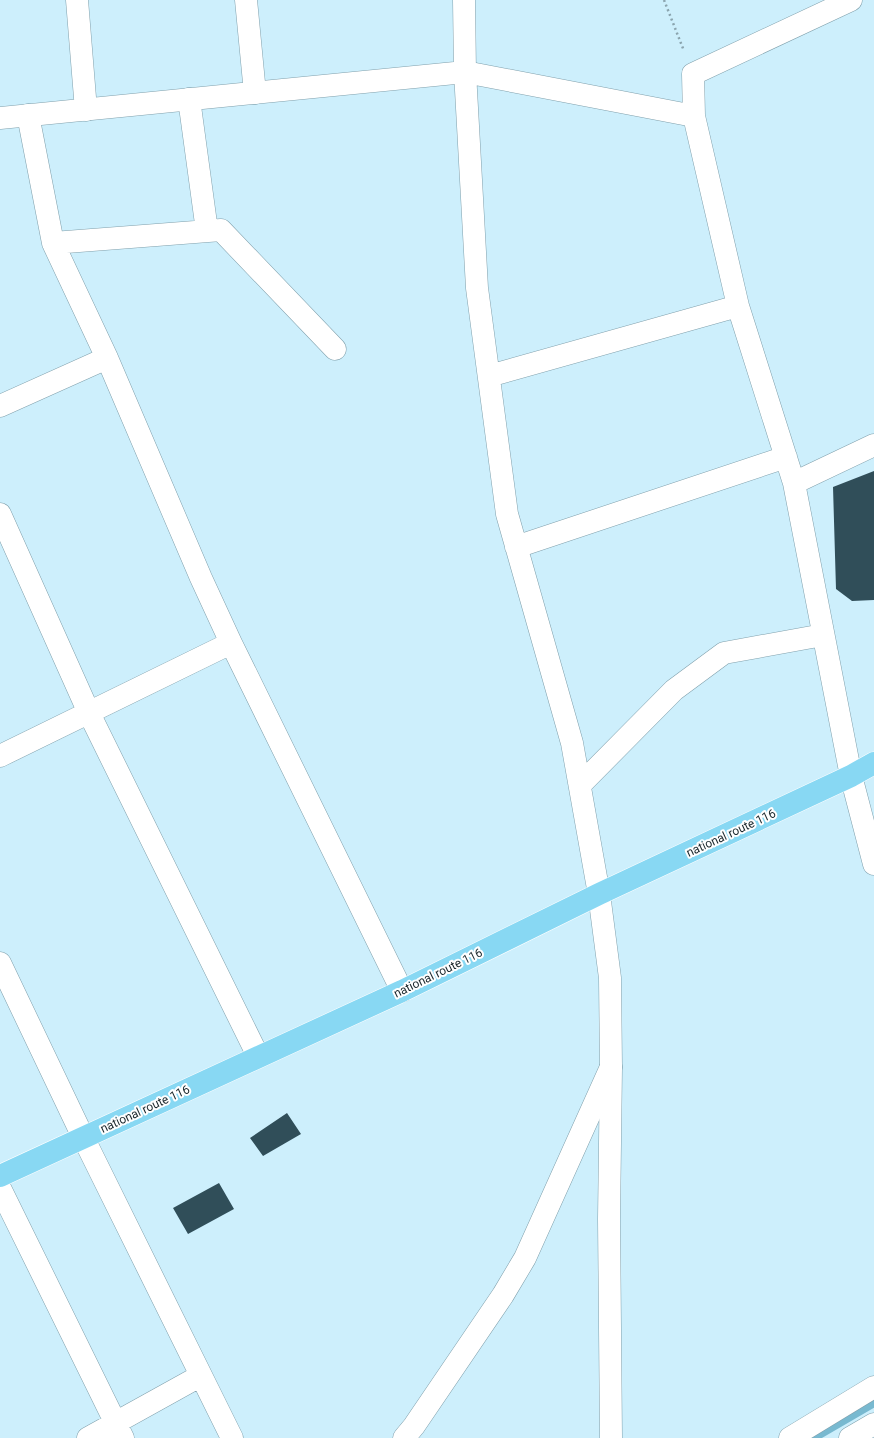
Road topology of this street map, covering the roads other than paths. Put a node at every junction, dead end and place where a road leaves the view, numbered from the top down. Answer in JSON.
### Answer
{"nodes":[{"id":1,"x":77,"y":0,"type":"edge"},
{"id":2,"x":246,"y":0,"type":"edge"},
{"id":3,"x":464,"y":0,"type":"edge"},
{"id":4,"x":851,"y":0,"type":"edge"},
{"id":5,"x":465,"y":72,"type":"junction"},
{"id":6,"x":255,"y":93,"type":"junction"},
{"id":7,"x":189,"y":99,"type":"junction"},
{"id":8,"x":86,"y":110,"type":"junction"},
{"id":9,"x":28,"y":115,"type":"junction"},
{"id":10,"x":694,"y":116,"type":"junction"},
{"id":11,"x":0,"y":118,"type":"edge"},
{"id":12,"x":207,"y":231,"type":"junction"},
{"id":13,"x":53,"y":243,"type":"junction"},
{"id":14,"x":738,"y":306,"type":"junction"},
{"id":15,"x":335,"y":349,"type":"dead end"},
{"id":16,"x":107,"y":358,"type":"junction"},
{"id":17,"x":489,"y":376,"type":"junction"},
{"id":18,"x":0,"y":406,"type":"edge"},
{"id":19,"x":874,"y":445,"type":"edge"},
{"id":20,"x":786,"y":457,"type":"junction"},
{"id":21,"x":794,"y":483,"type":"junction"},
{"id":22,"x":0,"y":514,"type":"edge"},
{"id":23,"x":516,"y":547,"type":"junction"},
{"id":24,"x":823,"y":635,"type":"junction"},
{"id":25,"x":231,"y":644,"type":"junction"},
{"id":26,"x":89,"y":713,"type":"junction"},
{"id":27,"x":0,"y":756,"type":"edge"},
{"id":28,"x":874,"y":763,"type":"edge"},
{"id":29,"x":851,"y":776,"type":"junction"},
{"id":30,"x":580,"y":785,"type":"junction"},
{"id":31,"x":874,"y":864,"type":"edge"},
{"id":32,"x":599,"y":894,"type":"junction"},
{"id":33,"x":0,"y":963,"type":"edge"},
{"id":34,"x":402,"y":991,"type":"junction"},
{"id":35,"x":258,"y":1056,"type":"junction"},
{"id":36,"x":611,"y":1067,"type":"junction"},
{"id":37,"x":83,"y":1137,"type":"junction"},
{"id":38,"x":0,"y":1176,"type":"edge"},
{"id":39,"x":0,"y":1188,"type":"edge"},
{"id":40,"x":200,"y":1376,"type":"junction"},
{"id":41,"x":874,"y":1386,"type":"edge"},
{"id":42,"x":874,"y":1424,"type":"edge"},
{"id":43,"x":119,"y":1430,"type":"edge"},
{"id":44,"x":88,"y":1438,"type":"edge"},
{"id":45,"x":232,"y":1438,"type":"edge"},
{"id":46,"x":404,"y":1438,"type":"edge"},
{"id":47,"x":611,"y":1438,"type":"edge"},
{"id":48,"x":790,"y":1438,"type":"edge"},
{"id":49,"x":850,"y":1438,"type":"edge"}],
"edges":[{"from":1,"to":8,"type":"street"},
{"from":2,"to":6,"type":"street"},
{"from":3,"to":5,"type":"street"},
{"from":4,"to":10,"type":"street"},
{"from":5,"to":6,"type":"street"},
{"from":5,"to":10,"type":"street"},
{"from":5,"to":17,"type":"street"},
{"from":6,"to":7,"type":"street"},
{"from":7,"to":8,"type":"street"},
{"from":7,"to":12,"type":"street"},
{"from":8,"to":9,"type":"street"},
{"from":9,"to":11,"type":"street"},
{"from":9,"to":13,"type":"street"},
{"from":10,"to":14,"type":"street"},
{"from":12,"to":13,"type":"street"},
{"from":12,"to":15,"type":"street"},
{"from":13,"to":16,"type":"street"},
{"from":14,"to":17,"type":"street"},
{"from":14,"to":20,"type":"street"},
{"from":16,"to":18,"type":"street"},
{"from":16,"to":25,"type":"street"},
{"from":17,"to":23,"type":"street"},
{"from":19,"to":21,"type":"street"},
{"from":20,"to":21,"type":"street"},
{"from":20,"to":23,"type":"street"},
{"from":21,"to":24,"type":"street"},
{"from":22,"to":26,"type":"street"},
{"from":23,"to":30,"type":"street"},
{"from":24,"to":29,"type":"street"},
{"from":24,"to":30,"type":"street"},
{"from":25,"to":26,"type":"street"},
{"from":25,"to":34,"type":"street"},
{"from":26,"to":27,"type":"street"},
{"from":26,"to":35,"type":"street"},
{"from":28,"to":29,"type":"highway","name":"national route 116"},
{"from":29,"to":31,"type":"street"},
{"from":29,"to":32,"type":"highway","name":"national route 116"},
{"from":30,"to":32,"type":"street"},
{"from":32,"to":34,"type":"highway","name":"national route 116"},
{"from":32,"to":36,"type":"street"},
{"from":33,"to":37,"type":"street"},
{"from":34,"to":35,"type":"highway","name":"national route 116"},
{"from":35,"to":37,"type":"highway","name":"national route 116"},
{"from":36,"to":46,"type":"street"},
{"from":36,"to":47,"type":"street"},
{"from":37,"to":38,"type":"highway","name":"national route 116"},
{"from":37,"to":40,"type":"street"},
{"from":39,"to":43,"type":"street"},
{"from":40,"to":43,"type":"street"},
{"from":40,"to":45,"type":"street"},
{"from":41,"to":48,"type":"street"},
{"from":42,"to":49,"type":"street"},
{"from":43,"to":44,"type":"street"}]}
